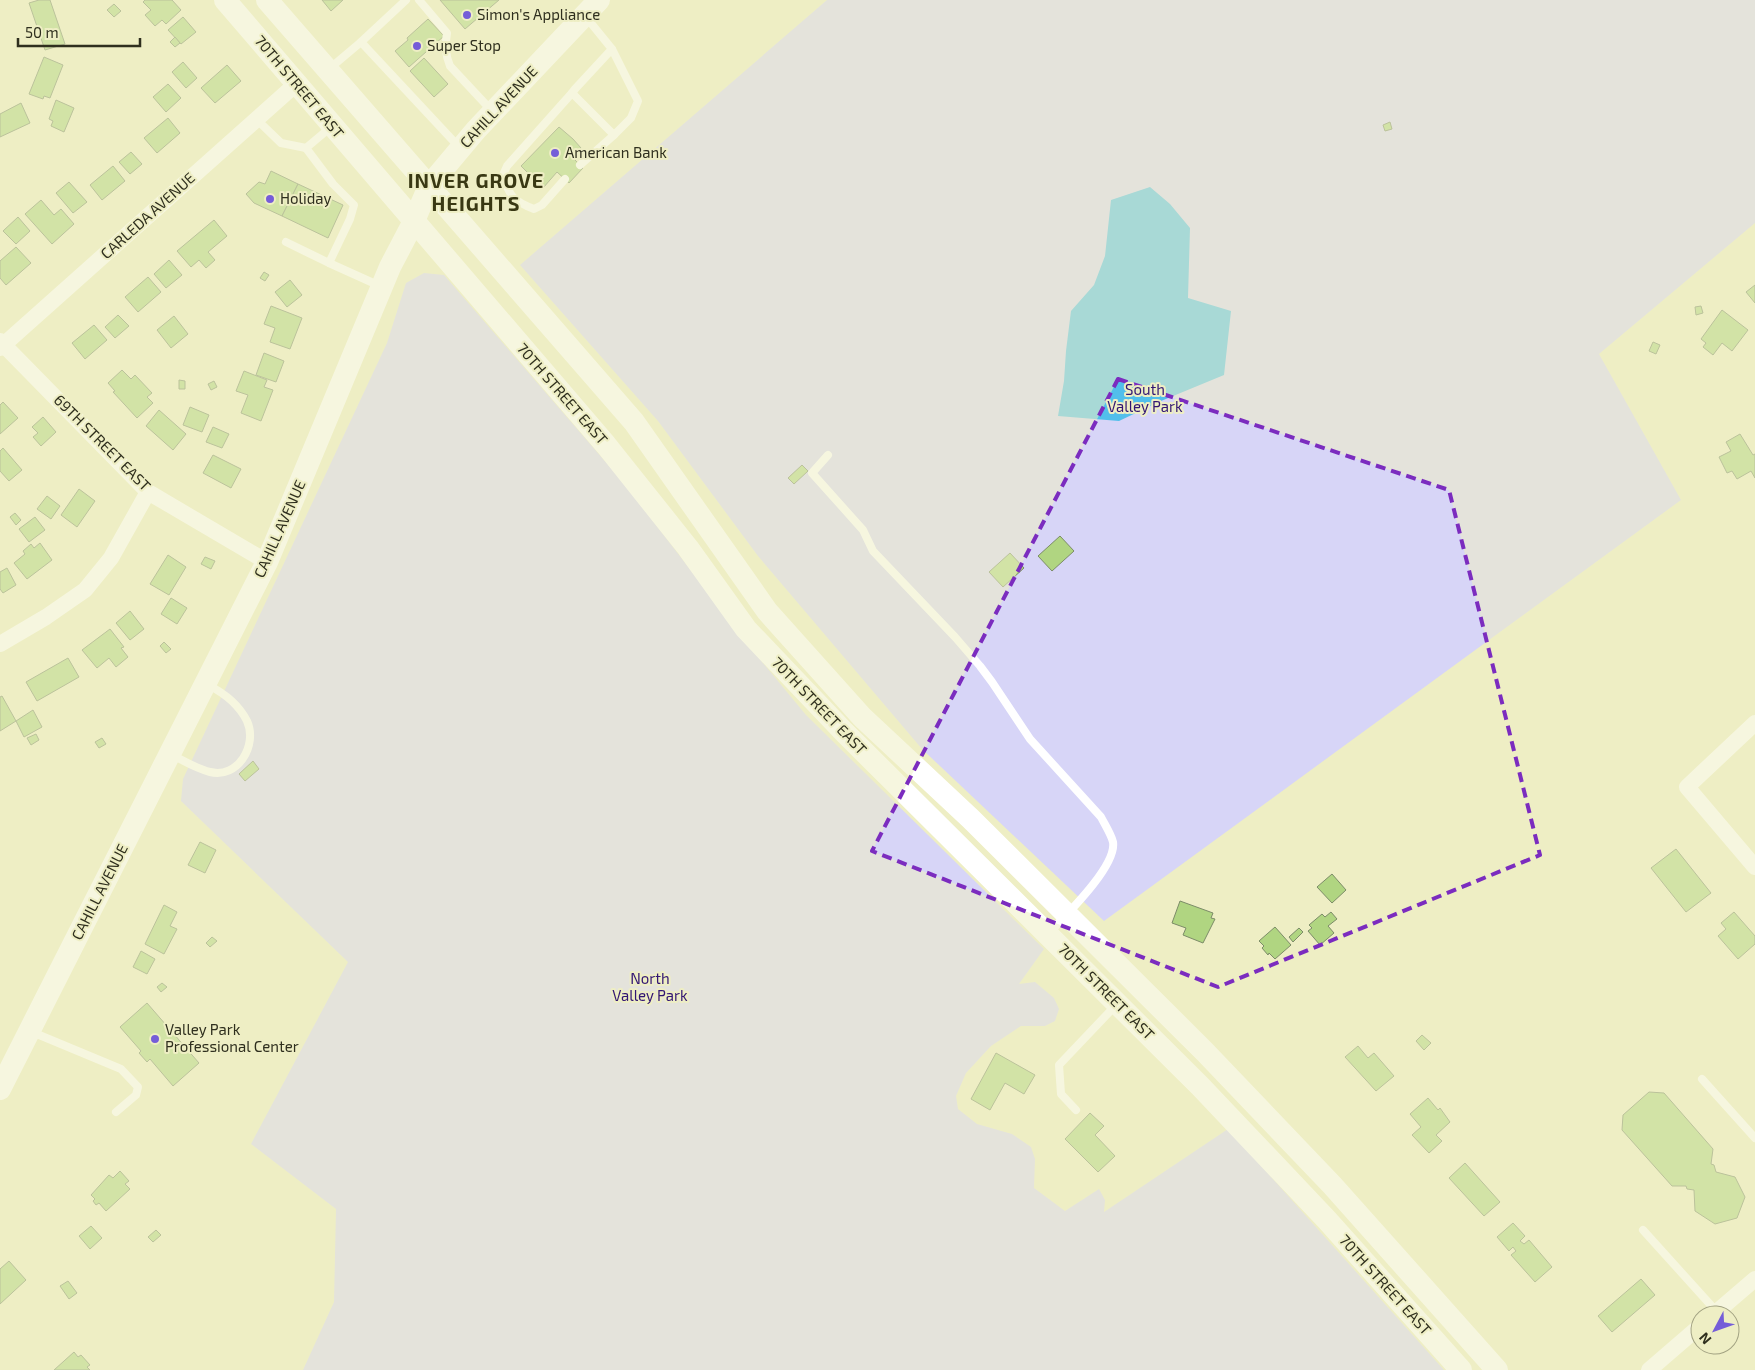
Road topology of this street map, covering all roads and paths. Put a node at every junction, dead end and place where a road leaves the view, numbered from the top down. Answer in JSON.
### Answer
{"nodes":[{"id":1,"x":225,"y":0,"type":"edge"},
{"id":2,"x":267,"y":0,"type":"edge"},
{"id":3,"x":406,"y":0,"type":"edge"},
{"id":4,"x":419,"y":0,"type":"edge"},
{"id":5,"x":592,"y":5,"type":"edge"},
{"id":6,"x":361,"y":42,"type":"junction"},
{"id":7,"x":612,"y":49,"type":"junction"},
{"id":8,"x":328,"y":70,"type":"junction"},
{"id":9,"x":296,"y":84,"type":"junction"},
{"id":10,"x":572,"y":93,"type":"junction"},
{"id":11,"x":493,"y":112,"type":"junction"},
{"id":12,"x":256,"y":119,"type":"junction"},
{"id":13,"x":332,"y":126,"type":"junction"},
{"id":14,"x":614,"y":135,"type":"junction"},
{"id":15,"x":306,"y":148,"type":"junction"},
{"id":16,"x":460,"y":148,"type":"junction"},
{"id":17,"x":580,"y":165,"type":"dead end"},
{"id":18,"x":565,"y":179,"type":"dead end"},
{"id":19,"x":429,"y":186,"type":"junction"},
{"id":20,"x":414,"y":221,"type":"junction"},
{"id":21,"x":286,"y":242,"type":"dead end"},
{"id":22,"x":329,"y":263,"type":"junction"},
{"id":23,"x":382,"y":287,"type":"junction"},
{"id":24,"x":2,"y":344,"type":"edge"},
{"id":25,"x":828,"y":455,"type":"dead end"},
{"id":26,"x":148,"y":492,"type":"junction"},
{"id":27,"x":267,"y":562,"type":"junction"},
{"id":28,"x":0,"y":644,"type":"edge"},
{"id":29,"x":206,"y":683,"type":"junction"},
{"id":30,"x":1755,"y":723,"type":"edge"},
{"id":31,"x":170,"y":754,"type":"junction"},
{"id":32,"x":1755,"y":867,"type":"edge"},
{"id":33,"x":1066,"y":915,"type":"junction"},
{"id":34,"x":1048,"y":935,"type":"junction"},
{"id":35,"x":1117,"y":1004,"type":"junction"},
{"id":36,"x":30,"y":1031,"type":"junction"},
{"id":37,"x":1702,"y":1079,"type":"dead end"},
{"id":38,"x":0,"y":1089,"type":"edge"},
{"id":39,"x":1076,"y":1110,"type":"dead end"},
{"id":40,"x":116,"y":1112,"type":"dead end"},
{"id":41,"x":1755,"y":1138,"type":"edge"},
{"id":42,"x":1643,"y":1230,"type":"dead end"},
{"id":43,"x":1755,"y":1279,"type":"edge"},
{"id":44,"x":1708,"y":1305,"type":"edge"},
{"id":45,"x":1724,"y":1305,"type":"edge"},
{"id":46,"x":1690,"y":1335,"type":"edge"},
{"id":47,"x":1461,"y":1370,"type":"edge"},
{"id":48,"x":1497,"y":1370,"type":"edge"},
{"id":49,"x":1649,"y":1370,"type":"edge"}],
"edges":[{"from":1,"to":9,"type":"main road","name":"70TH STREET EAST"},
{"from":2,"to":8,"type":"main road","name":"70TH STREET EAST"},
{"from":3,"to":6,"type":"lane"},
{"from":4,"to":11,"type":"lane"},
{"from":5,"to":7,"type":"lane"},
{"from":5,"to":11,"type":"main road","name":"CAHILL AVENUE"},
{"from":6,"to":8,"type":"lane"},
{"from":6,"to":16,"type":"lane"},
{"from":7,"to":10,"type":"lane"},
{"from":7,"to":14,"type":"lane"},
{"from":8,"to":19,"type":"main road","name":"70TH STREET EAST"},
{"from":9,"to":12,"type":"street","name":"CARLEDA AVENUE"},
{"from":9,"to":13,"type":"main road","name":"70TH STREET EAST"},
{"from":10,"to":14,"type":"lane"},
{"from":10,"to":18,"type":"lane"},
{"from":11,"to":16,"type":"main road","name":"CAHILL AVENUE"},
{"from":12,"to":15,"type":"lane"},
{"from":12,"to":24,"type":"street","name":"CARLEDA AVENUE"},
{"from":13,"to":15,"type":"lane"},
{"from":13,"to":20,"type":"main road","name":"70TH STREET EAST"},
{"from":14,"to":17,"type":"lane"},
{"from":15,"to":22,"type":"lane"},
{"from":16,"to":19,"type":"main road","name":"CAHILL AVENUE"},
{"from":19,"to":20,"type":"main road","name":"CAHILL AVENUE"},
{"from":19,"to":33,"type":"main road","name":"70TH STREET EAST"},
{"from":20,"to":23,"type":"main road","name":"CAHILL AVENUE"},
{"from":20,"to":34,"type":"main road","name":"70TH STREET EAST"},
{"from":21,"to":22,"type":"lane"},
{"from":22,"to":23,"type":"lane"},
{"from":23,"to":27,"type":"main road","name":"CAHILL AVENUE"},
{"from":24,"to":26,"type":"street","name":"69TH STREET EAST"},
{"from":25,"to":33,"type":"lane"},
{"from":26,"to":27,"type":"street","name":"69TH STREET EAST"},
{"from":26,"to":28,"type":"street"},
{"from":27,"to":29,"type":"main road","name":"CAHILL AVENUE"},
{"from":29,"to":31,"type":"main road","name":"CAHILL AVENUE"},
{"from":29,"to":31,"type":"lane"},
{"from":30,"to":32,"type":"street"},
{"from":31,"to":36,"type":"main road","name":"CAHILL AVENUE"},
{"from":33,"to":34,"type":"lane"},
{"from":33,"to":48,"type":"main road","name":"70TH STREET EAST"},
{"from":34,"to":35,"type":"main road","name":"70TH STREET EAST"},
{"from":35,"to":39,"type":"lane"},
{"from":35,"to":47,"type":"main road","name":"70TH STREET EAST"},
{"from":36,"to":38,"type":"main road","name":"CAHILL AVENUE"},
{"from":36,"to":40,"type":"lane"},
{"from":37,"to":41,"type":"lane"},
{"from":42,"to":44,"type":"lane"},
{"from":43,"to":45,"type":"street"},
{"from":46,"to":49,"type":"street"}]}
